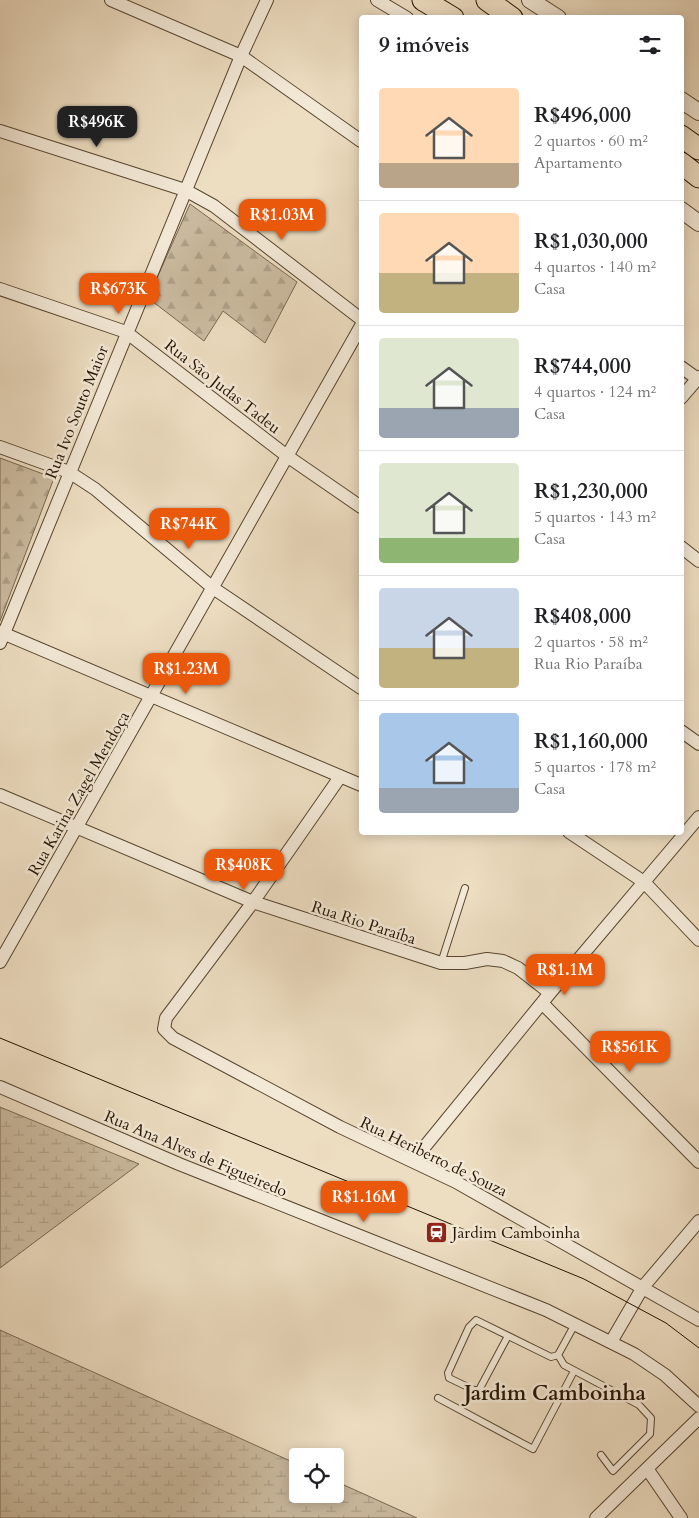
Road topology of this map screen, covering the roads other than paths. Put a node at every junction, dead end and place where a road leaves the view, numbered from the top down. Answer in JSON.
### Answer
{"nodes":[{"id":1,"x":111,"y":0,"type":"edge"},
{"id":2,"x":267,"y":0,"type":"edge"},
{"id":3,"x":377,"y":0,"type":"edge"},
{"id":4,"x":408,"y":0,"type":"edge"},
{"id":5,"x":422,"y":0,"type":"edge"},
{"id":6,"x":487,"y":0,"type":"edge"},
{"id":7,"x":530,"y":0,"type":"edge"},
{"id":8,"x":402,"y":15,"type":"edge"},
{"id":9,"x":422,"y":15,"type":"edge"},
{"id":10,"x":448,"y":15,"type":"edge"},
{"id":11,"x":508,"y":15,"type":"edge"},
{"id":12,"x":553,"y":15,"type":"edge"},
{"id":13,"x":241,"y":56,"type":"junction"},
{"id":14,"x":684,"y":102,"type":"edge"},
{"id":15,"x":699,"y":112,"type":"edge"},
{"id":16,"x":0,"y":132,"type":"edge"},
{"id":17,"x":684,"y":138,"type":"edge"},
{"id":18,"x":359,"y":140,"type":"edge"},
{"id":19,"x":699,"y":149,"type":"edge"},
{"id":20,"x":684,"y":166,"type":"edge"},
{"id":21,"x":699,"y":177,"type":"edge"},
{"id":22,"x":185,"y":190,"type":"junction"},
{"id":23,"x":684,"y":212,"type":"edge"},
{"id":24,"x":699,"y":223,"type":"edge"},
{"id":25,"x":0,"y":288,"type":"edge"},
{"id":26,"x":359,"y":317,"type":"edge"},
{"id":27,"x":359,"y":330,"type":"edge"},
{"id":28,"x":126,"y":332,"type":"junction"},
{"id":29,"x":684,"y":369,"type":"edge"},
{"id":30,"x":698,"y":378,"type":"edge"},
{"id":31,"x":684,"y":394,"type":"edge"},
{"id":32,"x":0,"y":447,"type":"edge"},
{"id":33,"x":288,"y":456,"type":"junction"},
{"id":34,"x":69,"y":472,"type":"junction"},
{"id":35,"x":359,"y":506,"type":"edge"},
{"id":36,"x":684,"y":549,"type":"edge"},
{"id":37,"x":699,"y":561,"type":"edge"},
{"id":38,"x":212,"y":588,"type":"junction"},
{"id":39,"x":1,"y":636,"type":"edge"},
{"id":40,"x":359,"y":687,"type":"edge"},
{"id":41,"x":152,"y":695,"type":"junction"},
{"id":42,"x":684,"y":733,"type":"edge"},
{"id":43,"x":699,"y":744,"type":"edge"},
{"id":44,"x":340,"y":777,"type":"junction"},
{"id":45,"x":359,"y":782,"type":"edge"},
{"id":46,"x":0,"y":795,"type":"edge"},
{"id":47,"x":699,"y":817,"type":"edge"},
{"id":48,"x":78,"y":826,"type":"junction"},
{"id":49,"x":574,"y":835,"type":"edge"},
{"id":50,"x":684,"y":835,"type":"edge"},
{"id":51,"x":684,"y":835,"type":"edge"},
{"id":52,"x":644,"y":882,"type":"junction"},
{"id":53,"x":465,"y":888,"type":"dead end"},
{"id":54,"x":253,"y":902,"type":"junction"},
{"id":55,"x":699,"y":940,"type":"edge"},
{"id":56,"x":0,"y":962,"type":"edge"},
{"id":57,"x":441,"y":963,"type":"junction"},
{"id":58,"x":546,"y":998,"type":"junction"},
{"id":59,"x":0,"y":1087,"type":"edge"},
{"id":60,"x":413,"y":1161,"type":"junction"},
{"id":61,"x":699,"y":1162,"type":"edge"},
{"id":62,"x":699,"y":1221,"type":"edge"},
{"id":63,"x":643,"y":1287,"type":"junction"},
{"id":64,"x":699,"y":1320,"type":"edge"},
{"id":65,"x":575,"y":1324,"type":"junction"},
{"id":66,"x":508,"y":1336,"type":"junction"},
{"id":67,"x":611,"y":1342,"type":"junction"},
{"id":68,"x":558,"y":1355,"type":"junction"},
{"id":69,"x":574,"y":1371,"type":"junction"},
{"id":70,"x":438,"y":1398,"type":"dead end"},
{"id":71,"x":699,"y":1406,"type":"edge"},
{"id":72,"x":699,"y":1418,"type":"edge"},
{"id":73,"x":601,"y":1455,"type":"dead end"},
{"id":74,"x":648,"y":1470,"type":"junction"},
{"id":75,"x":596,"y":1518,"type":"edge"},
{"id":76,"x":681,"y":1518,"type":"edge"}],
"edges":[{"from":1,"to":13,"type":"street"},
{"from":2,"to":13,"type":"street","name":"Rua Ivo Souto Maior"},
{"from":3,"to":8,"type":"street"},
{"from":4,"to":9,"type":"highway"},
{"from":5,"to":10,"type":"highway"},
{"from":6,"to":11,"type":"highway"},
{"from":7,"to":12,"type":"street"},
{"from":13,"to":18,"type":"street"},
{"from":13,"to":22,"type":"street","name":"Rua Ivo Souto Maior"},
{"from":14,"to":15,"type":"street"},
{"from":16,"to":22,"type":"street"},
{"from":17,"to":19,"type":"highway"},
{"from":20,"to":21,"type":"highway"},
{"from":22,"to":26,"type":"street"},
{"from":22,"to":28,"type":"street","name":"Rua Ivo Souto Maior"},
{"from":23,"to":24,"type":"street"},
{"from":25,"to":28,"type":"street","name":"Rua São Judas Tadeu"},
{"from":27,"to":33,"type":"street","name":"Rua Karina Zagel Mendoça"},
{"from":28,"to":33,"type":"street","name":"Rua São Judas Tadeu"},
{"from":28,"to":34,"type":"street","name":"Rua Ivo Souto Maior"},
{"from":29,"to":30,"type":"street"},
{"from":30,"to":31,"type":"street"},
{"from":32,"to":34,"type":"street"},
{"from":33,"to":35,"type":"street","name":"Rua São Judas Tadeu"},
{"from":33,"to":38,"type":"street","name":"Rua Karina Zagel Mendoça"},
{"from":34,"to":38,"type":"street"},
{"from":34,"to":39,"type":"street","name":"Rua Ivo Souto Maior"},
{"from":36,"to":37,"type":"street"},
{"from":38,"to":40,"type":"street"},
{"from":38,"to":41,"type":"street","name":"Rua Karina Zagel Mendoça"},
{"from":39,"to":41,"type":"street"},
{"from":41,"to":44,"type":"street"},
{"from":41,"to":48,"type":"street","name":"Rua Karina Zagel Mendoça"},
{"from":42,"to":43,"type":"street"},
{"from":44,"to":45,"type":"street"},
{"from":44,"to":54,"type":"street"},
{"from":46,"to":48,"type":"street","name":"Rua Rio Paraíba"},
{"from":47,"to":51,"type":"street"},
{"from":48,"to":54,"type":"street","name":"Rua Rio Paraíba"},
{"from":48,"to":56,"type":"street","name":"Rua Karina Zagel Mendoça"},
{"from":49,"to":52,"type":"street"},
{"from":50,"to":52,"type":"street"},
{"from":52,"to":55,"type":"street"},
{"from":52,"to":58,"type":"street"},
{"from":53,"to":57,"type":"lane"},
{"from":54,"to":57,"type":"street","name":"Rua Rio Paraíba"},
{"from":54,"to":60,"type":"street","name":"Rua Heriberto de Souza"},
{"from":57,"to":58,"type":"street","name":"Rua Rio Paraíba"},
{"from":58,"to":60,"type":"street"},
{"from":58,"to":61,"type":"street","name":"Rua Rio Paraíba"},
{"from":59,"to":65,"type":"street","name":"Rua Ana Alves de Figueiredo"},
{"from":60,"to":63,"type":"street","name":"Rua Heriberto de Souza"},
{"from":62,"to":63,"type":"street"},
{"from":63,"to":64,"type":"street","name":"Rua Heriberto de Souza"},
{"from":63,"to":67,"type":"street"},
{"from":65,"to":67,"type":"street","name":"Rua Ana Alves de Figueiredo"},
{"from":65,"to":68,"type":"lane"},
{"from":66,"to":66,"type":"lane"},
{"from":66,"to":68,"type":"lane"},
{"from":67,"to":71,"type":"street","name":"Rua Ana Alves de Figueiredo"},
{"from":68,"to":69,"type":"lane"},
{"from":69,"to":70,"type":"lane"},
{"from":69,"to":73,"type":"lane"},
{"from":72,"to":74,"type":"street"},
{"from":74,"to":75,"type":"street"},
{"from":74,"to":76,"type":"street"}]}
